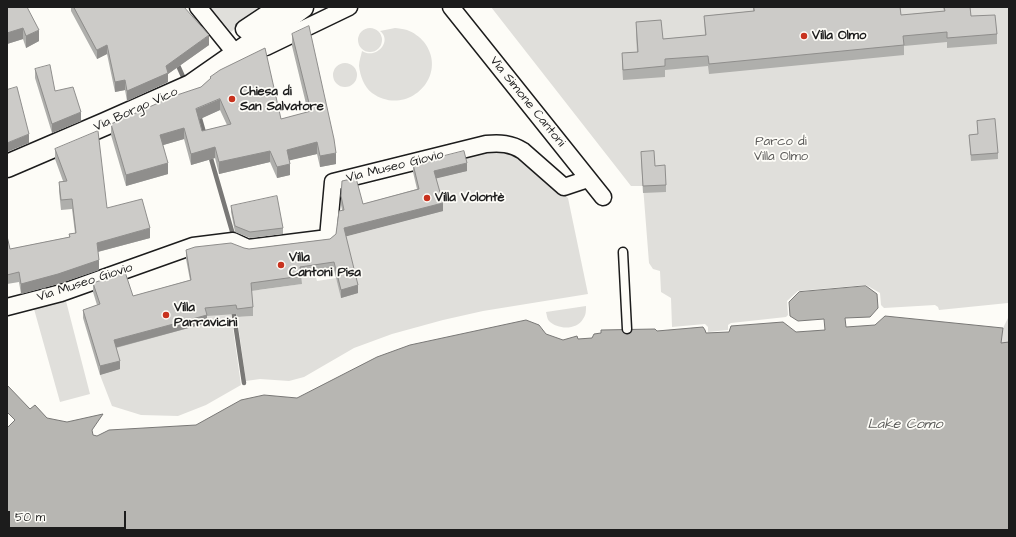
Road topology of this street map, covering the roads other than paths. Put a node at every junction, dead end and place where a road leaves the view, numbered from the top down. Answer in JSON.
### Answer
{"nodes":[{"id":1,"x":198,"y":7,"type":"edge"},
{"id":2,"x":277,"y":7,"type":"edge"},
{"id":3,"x":302,"y":7,"type":"edge"},
{"id":4,"x":349,"y":7,"type":"edge"},
{"id":5,"x":451,"y":7,"type":"edge"},
{"id":6,"x":257,"y":40,"type":"junction"},
{"id":7,"x":236,"y":54,"type":"junction"},
{"id":8,"x":7,"y":166,"type":"edge"},
{"id":9,"x":588,"y":179,"type":"junction"},
{"id":10,"x":603,"y":197,"type":"dead end"},
{"id":11,"x":623,"y":252,"type":"dead end"},
{"id":12,"x":7,"y":307,"type":"edge"},
{"id":13,"x":627,"y":329,"type":"dead end"}],
"edges":[{"from":1,"to":7,"type":"street"},
{"from":2,"to":6,"type":"street"},
{"from":3,"to":6,"type":"main road","name":"Via Borgo Vico"},
{"from":4,"to":6,"type":"street"},
{"from":5,"to":9,"type":"street","name":"Via Simone Cantoni"},
{"from":6,"to":7,"type":"main road","name":"Via Borgo Vico"},
{"from":7,"to":8,"type":"main road","name":"Via Borgo Vico"},
{"from":9,"to":10,"type":"street","name":"Via Simone Cantoni"},
{"from":9,"to":12,"type":"street","name":"Via Museo Giovio"},
{"from":11,"to":13,"type":"lane"}]}
